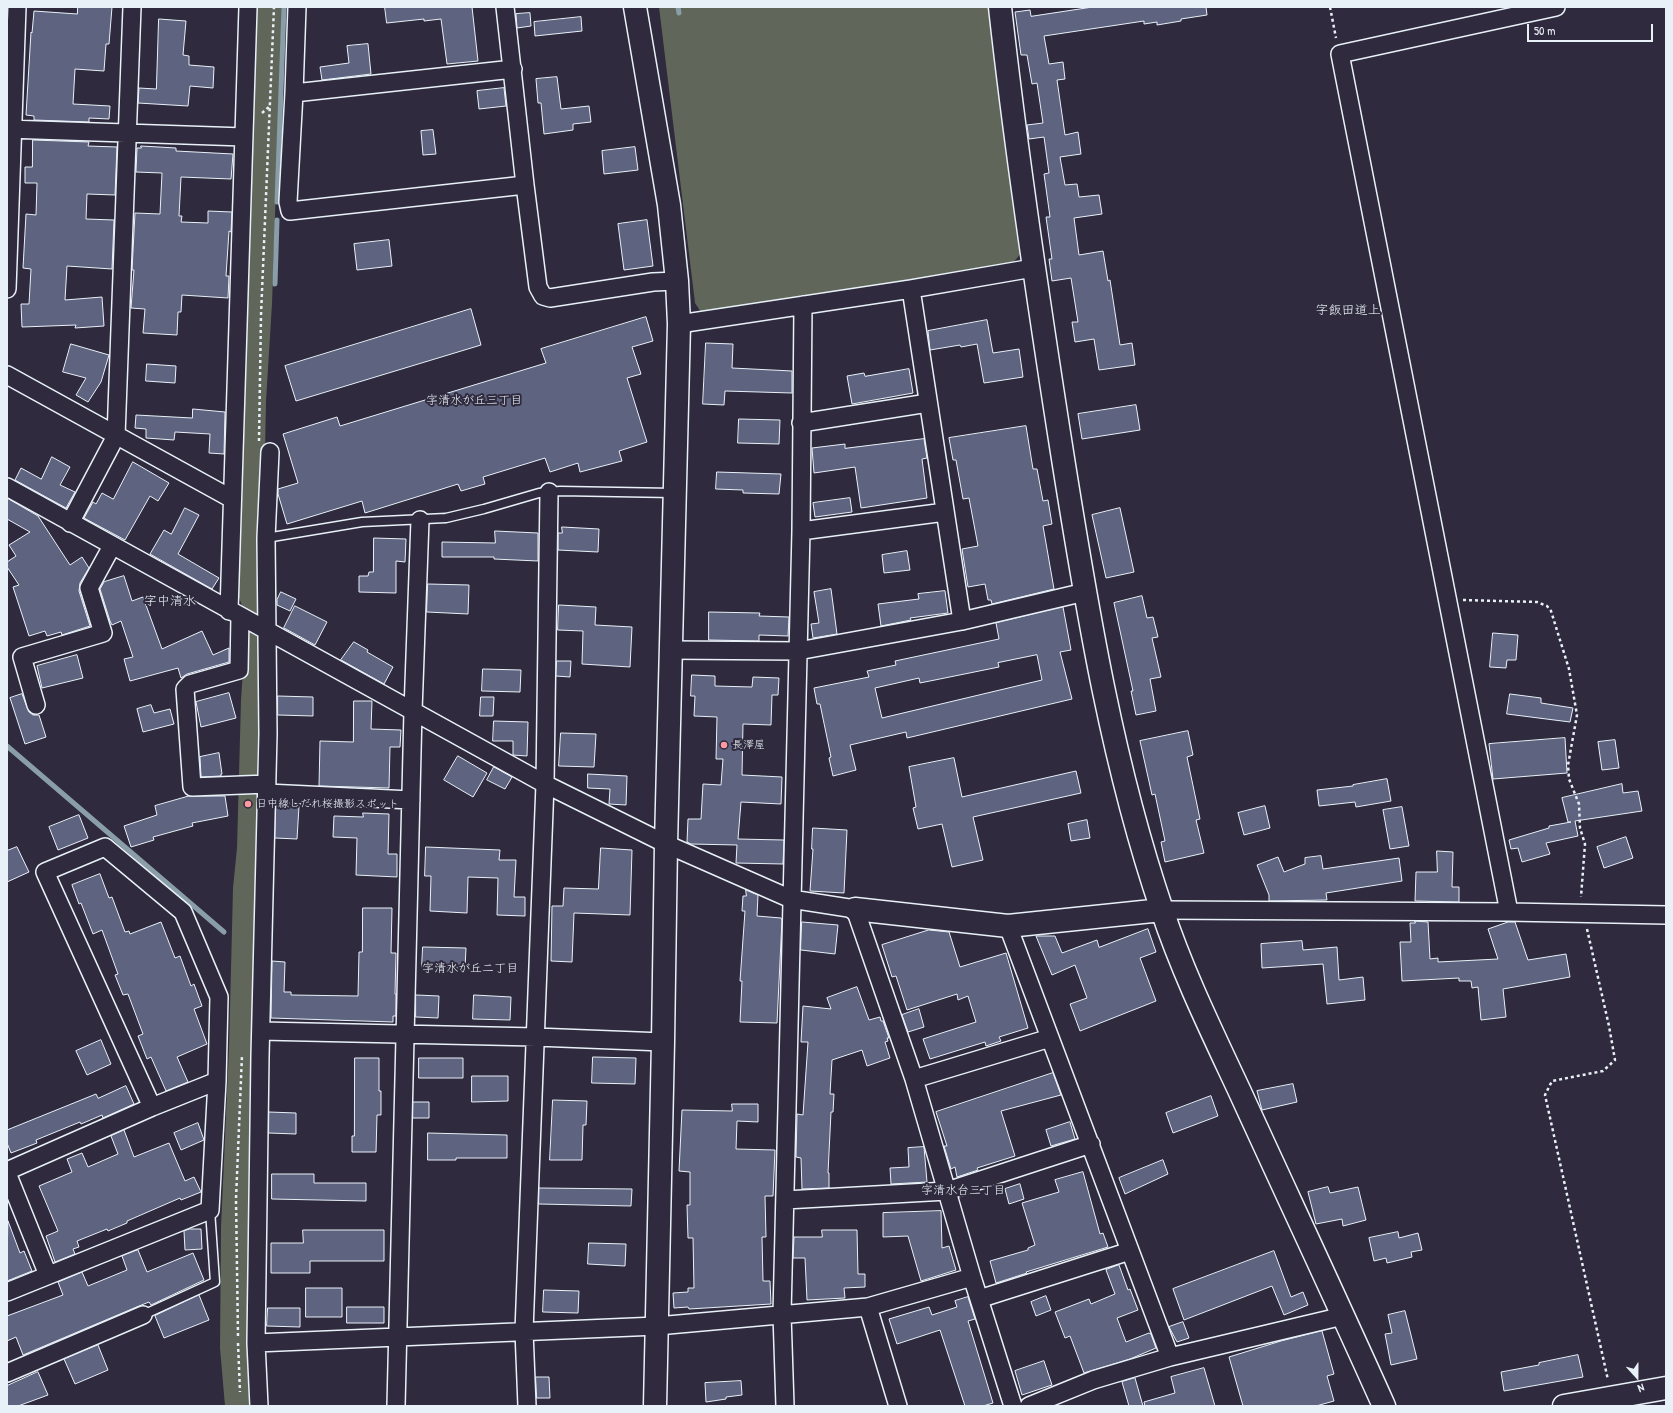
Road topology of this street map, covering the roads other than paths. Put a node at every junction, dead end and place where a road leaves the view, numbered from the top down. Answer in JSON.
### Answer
{"nodes":[{"id":1,"x":17,"y":7,"type":"edge"},
{"id":2,"x":132,"y":7,"type":"edge"},
{"id":3,"x":248,"y":7,"type":"edge"},
{"id":4,"x":297,"y":7,"type":"edge"},
{"id":5,"x":505,"y":7,"type":"edge"},
{"id":6,"x":635,"y":7,"type":"edge"},
{"id":7,"x":1000,"y":7,"type":"edge"},
{"id":8,"x":1556,"y":7,"type":"edge"},
{"id":9,"x":513,"y":68,"type":"junction"},
{"id":10,"x":294,"y":93,"type":"junction"},
{"id":11,"x":10,"y":129,"type":"edge"},
{"id":12,"x":128,"y":132,"type":"junction"},
{"id":13,"x":244,"y":137,"type":"junction"},
{"id":14,"x":525,"y":186,"type":"junction"},
{"id":15,"x":1033,"y":268,"type":"junction"},
{"id":16,"x":677,"y":281,"type":"junction"},
{"id":17,"x":7,"y":289,"type":"edge"},
{"id":18,"x":911,"y":289,"type":"junction"},
{"id":19,"x":803,"y":305,"type":"junction"},
{"id":20,"x":679,"y":324,"type":"junction"},
{"id":21,"x":7,"y":375,"type":"edge"},
{"id":22,"x":928,"y":402,"type":"junction"},
{"id":23,"x":801,"y":423,"type":"junction"},
{"id":24,"x":116,"y":436,"type":"junction"},
{"id":25,"x":270,"y":452,"type":"dead end"},
{"id":26,"x":7,"y":487,"type":"edge"},
{"id":27,"x":548,"y":492,"type":"junction"},
{"id":28,"x":674,"y":493,"type":"junction"},
{"id":29,"x":232,"y":499,"type":"junction"},
{"id":30,"x":945,"y":512,"type":"junction"},
{"id":31,"x":420,"y":520,"type":"junction"},
{"id":32,"x":70,"y":523,"type":"junction"},
{"id":33,"x":801,"y":531,"type":"junction"},
{"id":34,"x":266,"y":538,"type":"junction"},
{"id":35,"x":112,"y":546,"type":"junction"},
{"id":36,"x":1085,"y":592,"type":"junction"},
{"id":37,"x":235,"y":613,"type":"junction"},
{"id":38,"x":962,"y":621,"type":"junction"},
{"id":39,"x":266,"y":631,"type":"junction"},
{"id":40,"x":670,"y":650,"type":"junction"},
{"id":41,"x":798,"y":651,"type":"junction"},
{"id":42,"x":36,"y":705,"type":"dead end"},
{"id":43,"x":413,"y":711,"type":"junction"},
{"id":44,"x":545,"y":784,"type":"junction"},
{"id":45,"x":267,"y":788,"type":"junction"},
{"id":46,"x":411,"y":800,"type":"junction"},
{"id":47,"x":666,"y":844,"type":"junction"},
{"id":48,"x":791,"y":899,"type":"junction"},
{"id":49,"x":855,"y":909,"type":"junction"},
{"id":50,"x":1162,"y":910,"type":"junction"},
{"id":51,"x":1509,"y":912,"type":"junction"},
{"id":52,"x":1666,"y":915,"type":"edge"},
{"id":53,"x":1008,"y":926,"type":"junction"},
{"id":54,"x":260,"y":1031,"type":"junction"},
{"id":55,"x":406,"y":1034,"type":"junction"},
{"id":56,"x":536,"y":1037,"type":"junction"},
{"id":57,"x":1050,"y":1038,"type":"junction"},
{"id":58,"x":664,"y":1042,"type":"junction"},
{"id":59,"x":914,"y":1079,"type":"junction"},
{"id":60,"x":217,"y":1081,"type":"junction"},
{"id":61,"x":152,"y":1107,"type":"junction"},
{"id":62,"x":1091,"y":1144,"type":"junction"},
{"id":63,"x":7,"y":1172,"type":"edge"},
{"id":64,"x":947,"y":1191,"type":"junction"},
{"id":65,"x":785,"y":1200,"type":"junction"},
{"id":66,"x":210,"y":1210,"type":"junction"},
{"id":67,"x":1130,"y":1251,"type":"junction"},
{"id":68,"x":48,"y":1275,"type":"junction"},
{"id":69,"x":972,"y":1277,"type":"junction"},
{"id":70,"x":7,"y":1292,"type":"edge"},
{"id":71,"x":979,"y":1299,"type":"junction"},
{"id":72,"x":868,"y":1307,"type":"junction"},
{"id":73,"x":782,"y":1314,"type":"junction"},
{"id":74,"x":142,"y":1315,"type":"joint"},
{"id":75,"x":1343,"y":1316,"type":"junction"},
{"id":76,"x":657,"y":1326,"type":"junction"},
{"id":77,"x":524,"y":1331,"type":"junction"},
{"id":78,"x":397,"y":1336,"type":"junction"},
{"id":79,"x":256,"y":1343,"type":"junction"},
{"id":80,"x":1170,"y":1357,"type":"junction"},
{"id":81,"x":7,"y":1373,"type":"edge"},
{"id":82,"x":1666,"y":1388,"type":"edge"},
{"id":83,"x":259,"y":1406,"type":"edge"},
{"id":84,"x":396,"y":1406,"type":"edge"},
{"id":85,"x":527,"y":1406,"type":"edge"},
{"id":86,"x":655,"y":1406,"type":"edge"},
{"id":87,"x":785,"y":1406,"type":"edge"},
{"id":88,"x":898,"y":1406,"type":"edge"},
{"id":89,"x":1014,"y":1406,"type":"edge"},
{"id":90,"x":1029,"y":1406,"type":"edge"},
{"id":91,"x":1384,"y":1406,"type":"edge"},
{"id":92,"x":1564,"y":1406,"type":"edge"}],
"edges":[{"from":1,"to":11,"type":"street"},
{"from":2,"to":12,"type":"street"},
{"from":3,"to":13,"type":"street"},
{"from":4,"to":10,"type":"street"},
{"from":5,"to":9,"type":"street"},
{"from":6,"to":16,"type":"main road"},
{"from":7,"to":15,"type":"main road"},
{"from":8,"to":51,"type":"street"},
{"from":9,"to":10,"type":"street"},
{"from":9,"to":14,"type":"street"},
{"from":10,"to":14,"type":"street"},
{"from":11,"to":12,"type":"street"},
{"from":11,"to":17,"type":"street"},
{"from":12,"to":13,"type":"street"},
{"from":12,"to":24,"type":"street"},
{"from":13,"to":29,"type":"street"},
{"from":14,"to":16,"type":"street"},
{"from":15,"to":18,"type":"street"},
{"from":15,"to":36,"type":"main road"},
{"from":16,"to":20,"type":"main road"},
{"from":18,"to":19,"type":"street"},
{"from":18,"to":22,"type":"street"},
{"from":19,"to":20,"type":"street"},
{"from":19,"to":23,"type":"street"},
{"from":20,"to":28,"type":"main road"},
{"from":21,"to":24,"type":"street"},
{"from":22,"to":23,"type":"street"},
{"from":22,"to":30,"type":"street"},
{"from":23,"to":33,"type":"street"},
{"from":24,"to":29,"type":"street"},
{"from":24,"to":32,"type":"street"},
{"from":25,"to":34,"type":"street"},
{"from":26,"to":32,"type":"street"},
{"from":27,"to":28,"type":"lane"},
{"from":27,"to":31,"type":"lane"},
{"from":27,"to":44,"type":"street"},
{"from":28,"to":40,"type":"main road"},
{"from":29,"to":37,"type":"street"},
{"from":30,"to":33,"type":"street"},
{"from":30,"to":38,"type":"street"},
{"from":31,"to":34,"type":"lane"},
{"from":31,"to":43,"type":"street"},
{"from":32,"to":35,"type":"street"},
{"from":33,"to":41,"type":"street"},
{"from":34,"to":39,"type":"street"},
{"from":35,"to":37,"type":"street"},
{"from":35,"to":42,"type":"street"},
{"from":36,"to":38,"type":"street"},
{"from":36,"to":50,"type":"main road"},
{"from":37,"to":39,"type":"street"},
{"from":37,"to":45,"type":"street"},
{"from":38,"to":41,"type":"street"},
{"from":39,"to":43,"type":"street"},
{"from":39,"to":45,"type":"street"},
{"from":40,"to":41,"type":"street"},
{"from":40,"to":47,"type":"main road"},
{"from":41,"to":48,"type":"street"},
{"from":43,"to":44,"type":"street"},
{"from":43,"to":46,"type":"street"},
{"from":44,"to":47,"type":"street"},
{"from":44,"to":56,"type":"street"},
{"from":45,"to":46,"type":"street"},
{"from":45,"to":54,"type":"street"},
{"from":46,"to":55,"type":"street"},
{"from":47,"to":48,"type":"street"},
{"from":47,"to":58,"type":"main road"},
{"from":48,"to":49,"type":"street"},
{"from":48,"to":65,"type":"street"},
{"from":49,"to":53,"type":"main road"},
{"from":49,"to":59,"type":"street"},
{"from":50,"to":51,"type":"street"},
{"from":50,"to":53,"type":"main road"},
{"from":50,"to":75,"type":"main road"},
{"from":51,"to":52,"type":"street"},
{"from":53,"to":57,"type":"street"},
{"from":54,"to":55,"type":"street"},
{"from":54,"to":79,"type":"street"},
{"from":55,"to":56,"type":"street"},
{"from":55,"to":78,"type":"street"},
{"from":56,"to":58,"type":"street"},
{"from":56,"to":77,"type":"street"},
{"from":57,"to":59,"type":"street"},
{"from":57,"to":62,"type":"street"},
{"from":58,"to":76,"type":"main road"},
{"from":59,"to":64,"type":"street"},
{"from":60,"to":61,"type":"street"},
{"from":60,"to":61,"type":"street"},
{"from":60,"to":66,"type":"street"},
{"from":61,"to":63,"type":"street"},
{"from":62,"to":64,"type":"street"},
{"from":62,"to":67,"type":"street"},
{"from":63,"to":68,"type":"street"},
{"from":64,"to":65,"type":"street"},
{"from":64,"to":69,"type":"street"},
{"from":65,"to":73,"type":"street"},
{"from":66,"to":68,"type":"street"},
{"from":66,"to":74,"type":"lane"},
{"from":67,"to":71,"type":"street"},
{"from":67,"to":80,"type":"street"},
{"from":68,"to":70,"type":"street"},
{"from":69,"to":71,"type":"street"},
{"from":69,"to":72,"type":"street"},
{"from":71,"to":89,"type":"street"},
{"from":72,"to":73,"type":"street"},
{"from":72,"to":88,"type":"street"},
{"from":73,"to":76,"type":"street"},
{"from":73,"to":87,"type":"street"},
{"from":74,"to":81,"type":"street"},
{"from":75,"to":80,"type":"street"},
{"from":75,"to":91,"type":"main road"},
{"from":76,"to":77,"type":"street"},
{"from":76,"to":86,"type":"main road"},
{"from":77,"to":78,"type":"street"},
{"from":77,"to":85,"type":"street"},
{"from":78,"to":79,"type":"street"},
{"from":78,"to":84,"type":"street"},
{"from":79,"to":83,"type":"street"},
{"from":80,"to":90,"type":"street"},
{"from":82,"to":92,"type":"main road"}]}
